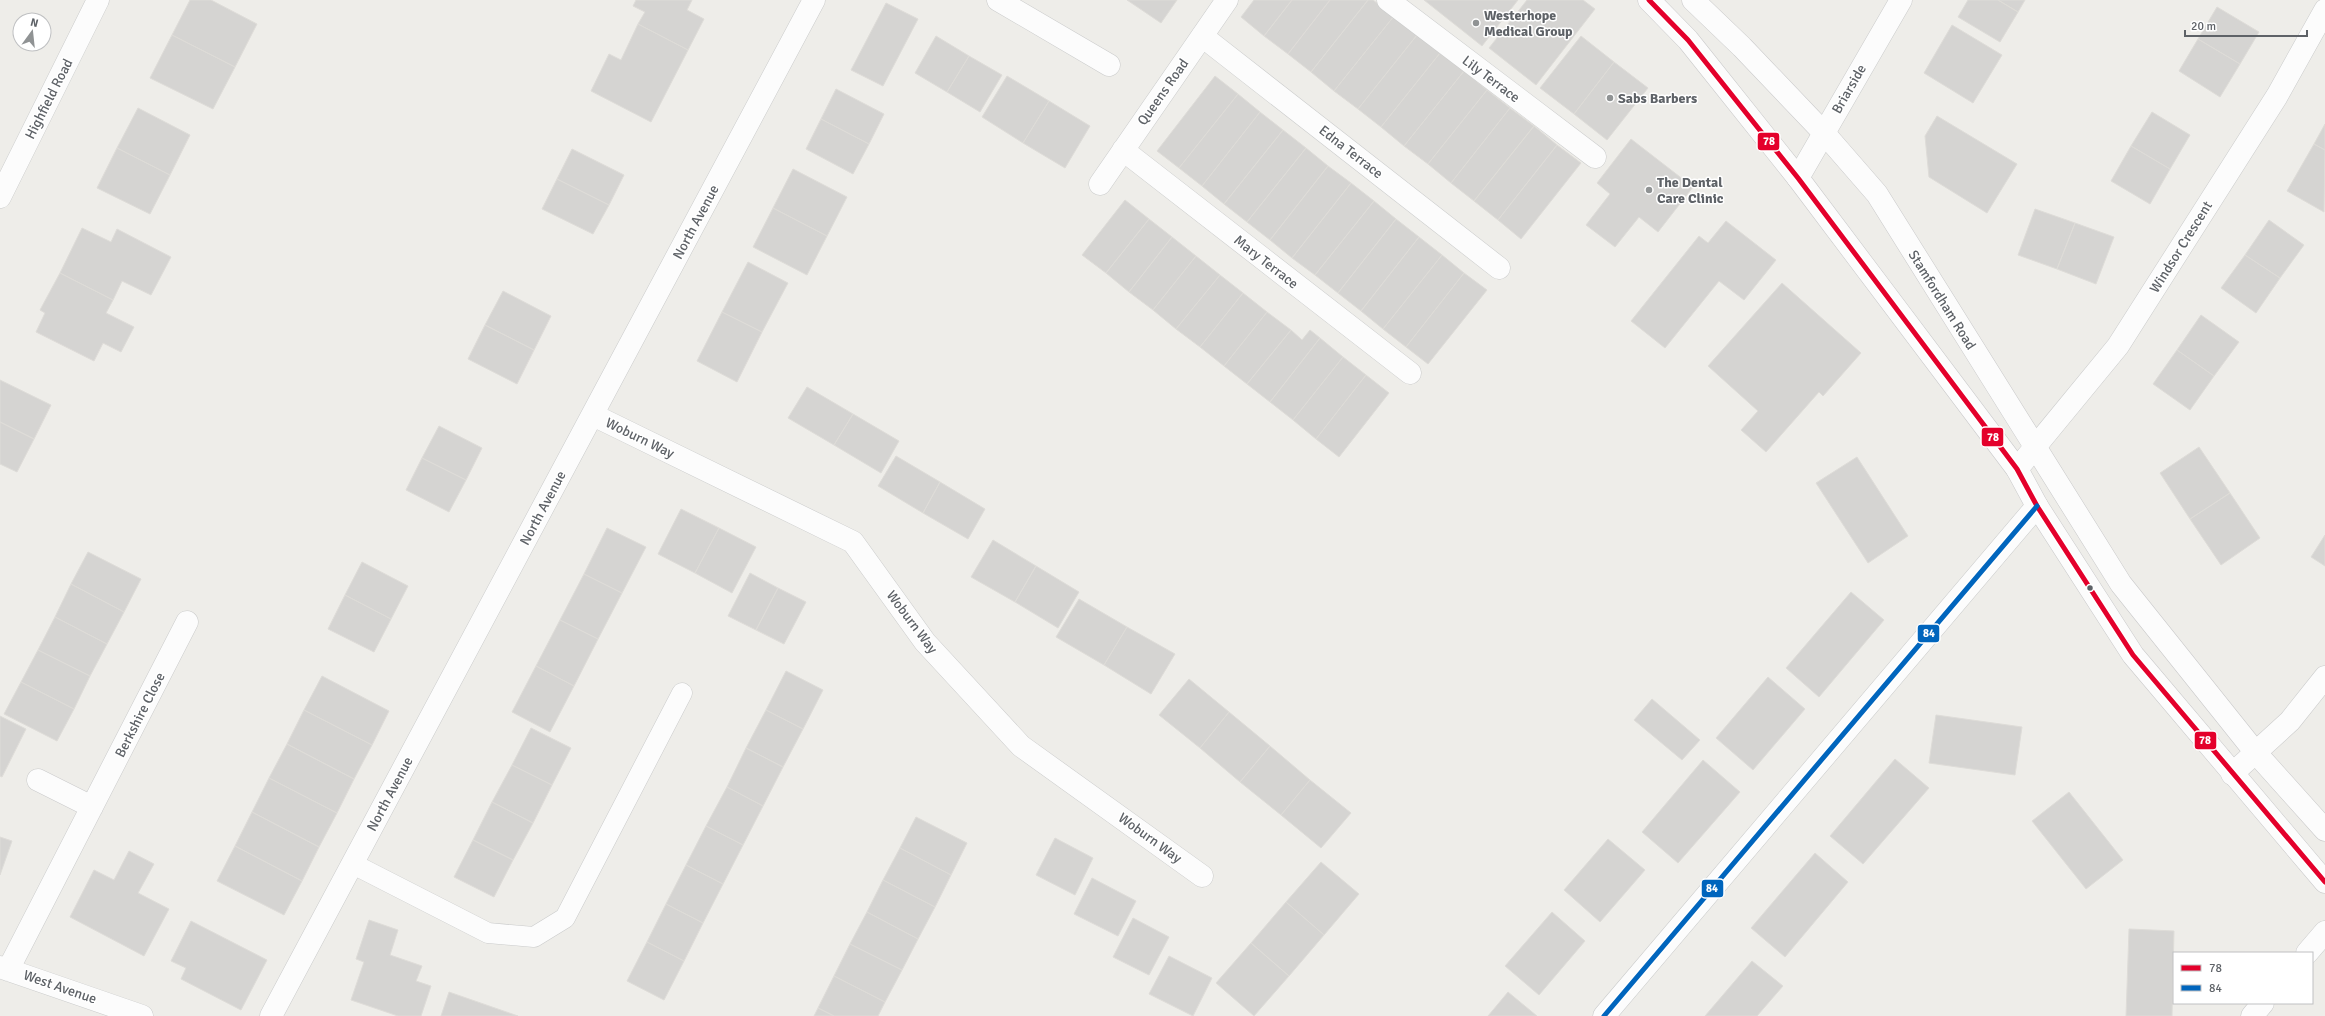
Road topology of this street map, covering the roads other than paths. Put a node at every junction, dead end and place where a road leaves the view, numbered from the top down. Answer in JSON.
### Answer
{"nodes":[{"id":1,"x":98,"y":0,"type":"edge"},
{"id":2,"x":814,"y":0,"type":"edge"},
{"id":3,"x":998,"y":0,"type":"edge"},
{"id":4,"x":1227,"y":0,"type":"edge"},
{"id":5,"x":1388,"y":0,"type":"edge"},
{"id":6,"x":1649,"y":0,"type":"edge"},
{"id":7,"x":1693,"y":0,"type":"edge"},
{"id":8,"x":1901,"y":0,"type":"edge"},
{"id":9,"x":2325,"y":10,"type":"edge"},
{"id":10,"x":1202,"y":36,"type":"junction"},
{"id":11,"x":1109,"y":65,"type":"dead end"},
{"id":12,"x":1824,"y":132,"type":"junction"},
{"id":13,"x":1123,"y":150,"type":"junction"},
{"id":14,"x":1595,"y":157,"type":"dead end"},
{"id":15,"x":1798,"y":178,"type":"junction"},
{"id":16,"x":1100,"y":184,"type":"dead end"},
{"id":17,"x":0,"y":197,"type":"edge"},
{"id":18,"x":1499,"y":268,"type":"dead end"},
{"id":19,"x":1410,"y":373,"type":"dead end"},
{"id":20,"x":593,"y":415,"type":"junction"},
{"id":21,"x":2034,"y":448,"type":"junction"},
{"id":22,"x":2017,"y":469,"type":"junction"},
{"id":23,"x":2037,"y":506,"type":"junction"},
{"id":24,"x":187,"y":622,"type":"dead end"},
{"id":25,"x":2325,"y":677,"type":"edge"},
{"id":26,"x":682,"y":693,"type":"dead end"},
{"id":27,"x":2256,"y":753,"type":"junction"},
{"id":28,"x":2232,"y":774,"type":"junction"},
{"id":29,"x":38,"y":780,"type":"dead end"},
{"id":30,"x":92,"y":807,"type":"junction"},
{"id":31,"x":2325,"y":830,"type":"edge"},
{"id":32,"x":353,"y":864,"type":"junction"},
{"id":33,"x":1202,"y":876,"type":"dead end"},
{"id":34,"x":2325,"y":882,"type":"edge"},
{"id":35,"x":2325,"y":932,"type":"edge"},
{"id":36,"x":2308,"y":952,"type":"edge"},
{"id":37,"x":4,"y":968,"type":"edge"},
{"id":38,"x":2262,"y":1004,"type":"edge"},
{"id":39,"x":142,"y":1016,"type":"edge"},
{"id":40,"x":271,"y":1016,"type":"edge"},
{"id":41,"x":1604,"y":1016,"type":"edge"},
{"id":42,"x":2252,"y":1016,"type":"edge"}],
"edges":[{"from":1,"to":17,"type":"street","name":"Highfield Road"},
{"from":2,"to":20,"type":"street","name":"North Avenue"},
{"from":3,"to":11,"type":"street"},
{"from":4,"to":10,"type":"street","name":"Queens Road"},
{"from":5,"to":14,"type":"street","name":"Lily Terrace"},
{"from":6,"to":15,"type":"street"},
{"from":7,"to":12,"type":"street","name":"Stamfordham Road"},
{"from":8,"to":12,"type":"street","name":"Briarside"},
{"from":9,"to":21,"type":"street","name":"Windsor Crescent"},
{"from":10,"to":13,"type":"street","name":"Queens Road"},
{"from":10,"to":18,"type":"street","name":"Edna Terrace"},
{"from":12,"to":15,"type":"street","name":"Briarside"},
{"from":12,"to":21,"type":"street","name":"Stamfordham Road"},
{"from":13,"to":16,"type":"street","name":"Queens Road"},
{"from":13,"to":19,"type":"street","name":"Mary Terrace"},
{"from":15,"to":22,"type":"street"},
{"from":20,"to":32,"type":"street","name":"North Avenue"},
{"from":20,"to":33,"type":"street","name":"Woburn Way"},
{"from":21,"to":22,"type":"street","name":"Windsor Crescent"},
{"from":21,"to":27,"type":"street","name":"Stamfordham Road"},
{"from":22,"to":23,"type":"street"},
{"from":23,"to":28,"type":"street"},
{"from":23,"to":41,"type":"street"},
{"from":24,"to":30,"type":"street","name":"Berkshire Close"},
{"from":25,"to":27,"type":"street"},
{"from":26,"to":32,"type":"lane"},
{"from":27,"to":28,"type":"street"},
{"from":27,"to":31,"type":"street","name":"Stamfordham Road"},
{"from":28,"to":34,"type":"street"},
{"from":29,"to":30,"type":"street"},
{"from":30,"to":37,"type":"street","name":"Berkshire Close"},
{"from":32,"to":40,"type":"street","name":"North Avenue"},
{"from":35,"to":36,"type":"street"},
{"from":37,"to":39,"type":"street","name":"West Avenue"},
{"from":38,"to":42,"type":"street"}]}
